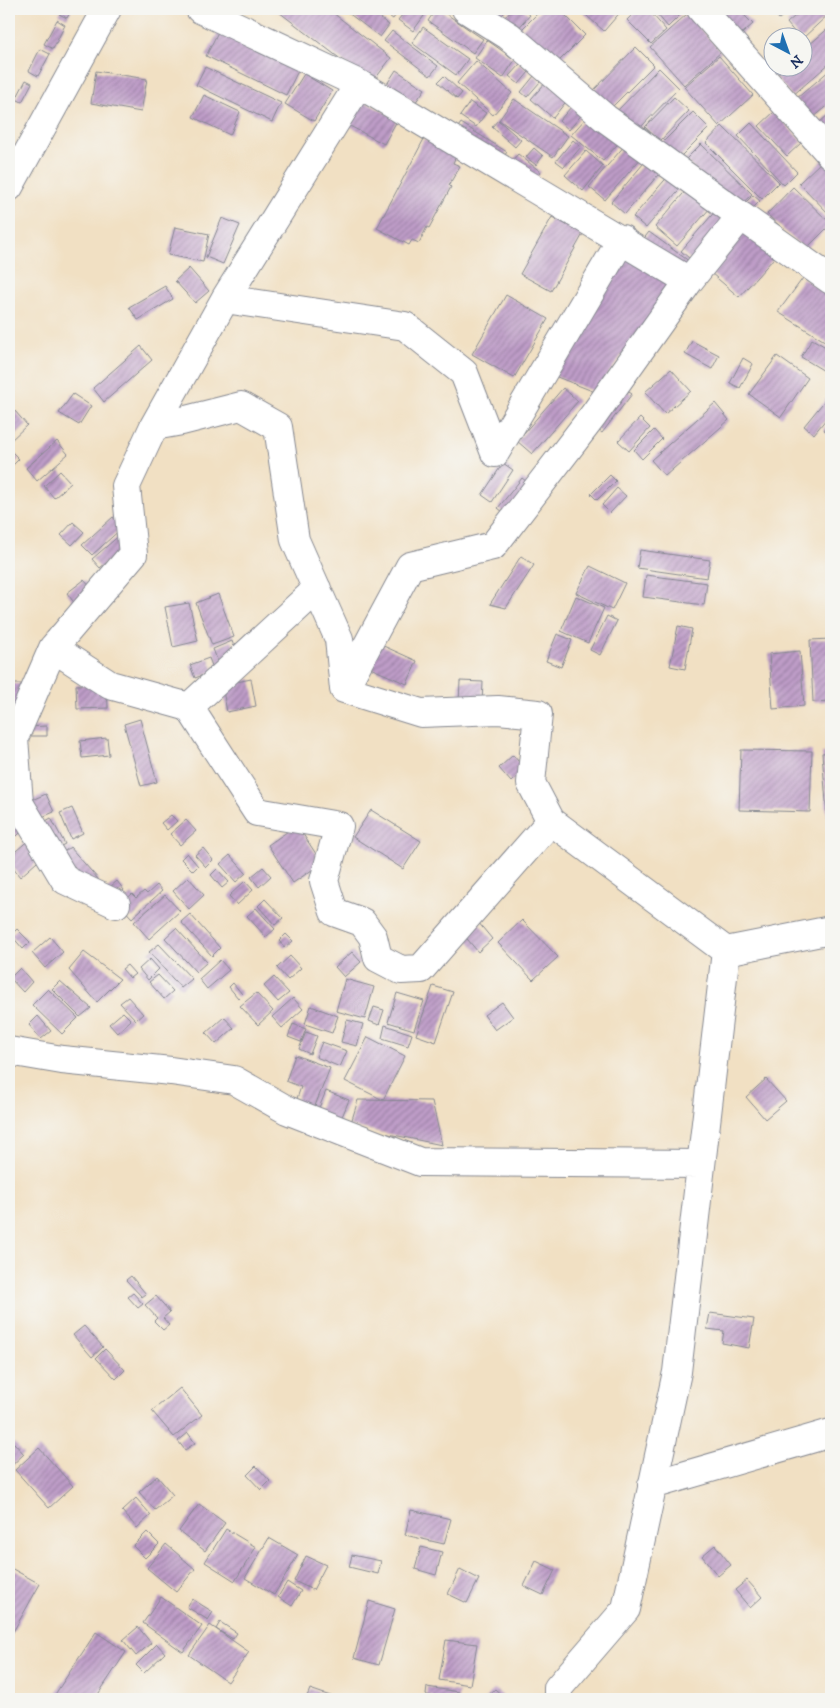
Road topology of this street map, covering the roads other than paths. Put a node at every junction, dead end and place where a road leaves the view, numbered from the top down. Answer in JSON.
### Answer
{"nodes":[{"id":1,"x":107,"y":9,"type":"edge"},
{"id":2,"x":200,"y":9,"type":"edge"},
{"id":3,"x":466,"y":9,"type":"edge"},
{"id":4,"x":701,"y":9,"type":"edge"},
{"id":5,"x":359,"y":84,"type":"junction"},
{"id":6,"x":831,"y":155,"type":"edge"},
{"id":7,"x":9,"y":187,"type":"edge"},
{"id":8,"x":741,"y":216,"type":"junction"},
{"id":9,"x":622,"y":240,"type":"junction"},
{"id":10,"x":831,"y":280,"type":"edge"},
{"id":11,"x":690,"y":281,"type":"junction"},
{"id":12,"x":225,"y":298,"type":"junction"},
{"id":13,"x":154,"y":426,"type":"junction"},
{"id":14,"x":317,"y":589,"type":"junction"},
{"id":15,"x":53,"y":648,"type":"junction"},
{"id":16,"x":344,"y":689,"type":"junction"},
{"id":17,"x":189,"y":707,"type":"junction"},
{"id":18,"x":12,"y":736,"type":"edge"},
{"id":19,"x":551,"y":821,"type":"junction"},
{"id":20,"x":116,"y":904,"type":"dead end"},
{"id":21,"x":831,"y":930,"type":"edge"},
{"id":22,"x":726,"y":951,"type":"junction"},
{"id":23,"x":9,"y":1051,"type":"edge"},
{"id":24,"x":701,"y":1164,"type":"junction"},
{"id":25,"x":831,"y":1432,"type":"edge"},
{"id":26,"x":652,"y":1485,"type":"junction"},
{"id":27,"x":558,"y":1699,"type":"edge"}],
"edges":[{"from":1,"to":7,"type":"street"},
{"from":2,"to":5,"type":"street"},
{"from":3,"to":8,"type":"street"},
{"from":4,"to":6,"type":"street"},
{"from":5,"to":9,"type":"street"},
{"from":5,"to":12,"type":"street"},
{"from":8,"to":10,"type":"street"},
{"from":8,"to":11,"type":"street"},
{"from":9,"to":11,"type":"street"},
{"from":9,"to":12,"type":"street"},
{"from":11,"to":16,"type":"street"},
{"from":12,"to":13,"type":"street"},
{"from":13,"to":14,"type":"street"},
{"from":13,"to":15,"type":"street"},
{"from":14,"to":16,"type":"street"},
{"from":14,"to":17,"type":"street"},
{"from":15,"to":17,"type":"street"},
{"from":15,"to":18,"type":"street"},
{"from":16,"to":19,"type":"street"},
{"from":17,"to":19,"type":"street"},
{"from":18,"to":20,"type":"street"},
{"from":19,"to":22,"type":"street"},
{"from":21,"to":22,"type":"street"},
{"from":22,"to":24,"type":"street"},
{"from":23,"to":24,"type":"street"},
{"from":24,"to":26,"type":"street"},
{"from":25,"to":26,"type":"street"},
{"from":26,"to":27,"type":"street"}]}
